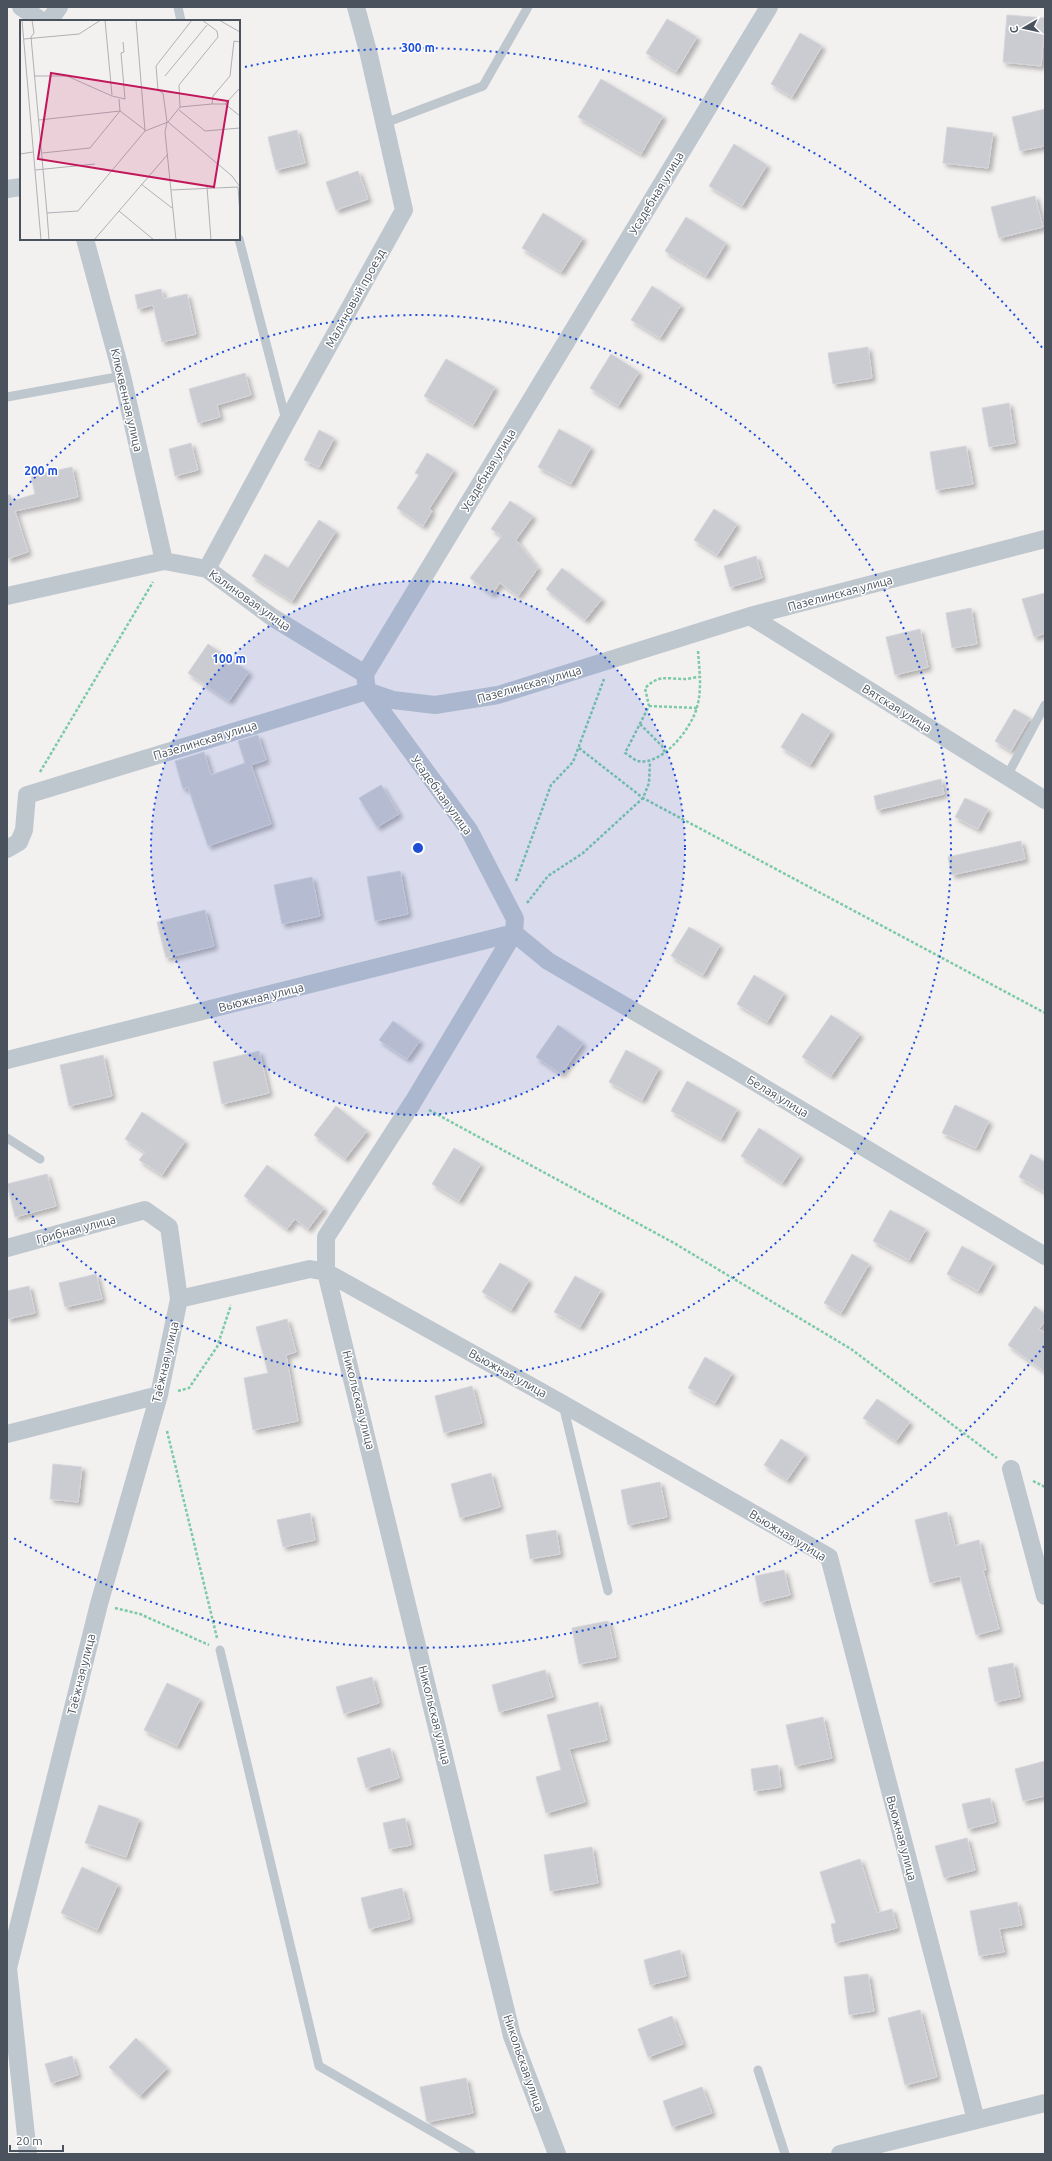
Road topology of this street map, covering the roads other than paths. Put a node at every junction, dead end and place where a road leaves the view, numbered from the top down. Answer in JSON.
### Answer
{"nodes":[{"id":1,"x":22,"y":7,"type":"edge"},
{"id":2,"x":58,"y":7,"type":"edge"},
{"id":3,"x":178,"y":7,"type":"edge"},
{"id":4,"x":356,"y":7,"type":"edge"},
{"id":5,"x":528,"y":7,"type":"edge"},
{"id":6,"x":769,"y":7,"type":"edge"},
{"id":7,"x":41,"y":20,"type":"edge"},
{"id":8,"x":51,"y":20,"type":"edge"},
{"id":9,"x":181,"y":20,"type":"edge"},
{"id":10,"x":385,"y":123,"type":"junction"},
{"id":11,"x":20,"y":187,"type":"edge"},
{"id":12,"x":7,"y":189,"type":"edge"},
{"id":13,"x":85,"y":240,"type":"edge"},
{"id":14,"x":238,"y":240,"type":"edge"},
{"id":15,"x":122,"y":376,"type":"junction"},
{"id":16,"x":7,"y":397,"type":"edge"},
{"id":17,"x":286,"y":421,"type":"junction"},
{"id":18,"x":1045,"y":539,"type":"edge"},
{"id":19,"x":164,"y":562,"type":"junction"},
{"id":20,"x":207,"y":569,"type":"junction"},
{"id":21,"x":7,"y":596,"type":"edge"},
{"id":22,"x":750,"y":616,"type":"junction"},
{"id":23,"x":366,"y":682,"type":"junction"},
{"id":24,"x":1045,"y":705,"type":"edge"},
{"id":25,"x":1007,"y":776,"type":"junction"},
{"id":26,"x":1045,"y":800,"type":"edge"},
{"id":27,"x":7,"y":849,"type":"edge"},
{"id":28,"x":515,"y":926,"type":"junction"},
{"id":29,"x":7,"y":1060,"type":"edge"},
{"id":30,"x":7,"y":1138,"type":"edge"},
{"id":31,"x":40,"y":1159,"type":"dead end"},
{"id":32,"x":146,"y":1210,"type":"joint"},
{"id":33,"x":7,"y":1248,"type":"edge"},
{"id":34,"x":1045,"y":1256,"type":"edge"},
{"id":35,"x":326,"y":1272,"type":"junction"},
{"id":36,"x":179,"y":1299,"type":"junction"},
{"id":37,"x":159,"y":1395,"type":"junction"},
{"id":38,"x":563,"y":1404,"type":"junction"},
{"id":39,"x":7,"y":1434,"type":"edge"},
{"id":40,"x":1011,"y":1468,"type":"road end"},
{"id":41,"x":608,"y":1591,"type":"dead end"},
{"id":42,"x":1045,"y":1596,"type":"edge"},
{"id":43,"x":220,"y":1650,"type":"road end"},
{"id":44,"x":758,"y":2070,"type":"dead end"},
{"id":45,"x":1045,"y":2103,"type":"edge"},
{"id":46,"x":976,"y":2120,"type":"junction"},
{"id":47,"x":28,"y":2154,"type":"edge"},
{"id":48,"x":471,"y":2154,"type":"edge"},
{"id":49,"x":557,"y":2154,"type":"edge"},
{"id":50,"x":785,"y":2154,"type":"edge"},
{"id":51,"x":840,"y":2154,"type":"edge"}],
"edges":[{"from":1,"to":7,"type":"street"},
{"from":2,"to":8,"type":"street"},
{"from":3,"to":9,"type":"lane"},
{"from":4,"to":10,"type":"street","name":"Малиновый проезд"},
{"from":5,"to":10,"type":"lane"},
{"from":6,"to":23,"type":"street","name":"Усадебная улица"},
{"from":10,"to":17,"type":"street","name":"Малиновый проезд"},
{"from":11,"to":12,"type":"street"},
{"from":13,"to":15,"type":"street","name":"Клюквенная улица"},
{"from":14,"to":17,"type":"lane"},
{"from":15,"to":16,"type":"lane"},
{"from":15,"to":19,"type":"street","name":"Клюквенная улица"},
{"from":17,"to":20,"type":"street","name":"Малиновый проезд"},
{"from":18,"to":22,"type":"street","name":"Пазелинская улица"},
{"from":19,"to":20,"type":"street","name":"Калиновая улица"},
{"from":19,"to":21,"type":"street","name":"Калиновая улица"},
{"from":20,"to":23,"type":"street","name":"Калиновая улица"},
{"from":22,"to":23,"type":"street","name":"Пазелинская улица"},
{"from":22,"to":25,"type":"street","name":"Вятская улица"},
{"from":23,"to":27,"type":"street","name":"Пазелинская улица"},
{"from":23,"to":28,"type":"street","name":"Усадебная улица"},
{"from":24,"to":25,"type":"lane"},
{"from":25,"to":26,"type":"street","name":"Вятская улица"},
{"from":28,"to":29,"type":"street","name":"Вьюжная улица"},
{"from":28,"to":34,"type":"street","name":"Белая улица"},
{"from":28,"to":35,"type":"street","name":"Никольская улица"},
{"from":30,"to":31,"type":"lane"},
{"from":32,"to":33,"type":"street","name":"Грибная улица"},
{"from":32,"to":36,"type":"street","name":"Таёжная улица"},
{"from":35,"to":36,"type":"street"},
{"from":35,"to":38,"type":"street","name":"Вьюжная улица"},
{"from":35,"to":49,"type":"street","name":"Никольская улица"},
{"from":36,"to":37,"type":"street","name":"Таёжная улица"},
{"from":37,"to":39,"type":"street"},
{"from":37,"to":47,"type":"street","name":"Таёжная улица"},
{"from":38,"to":41,"type":"lane"},
{"from":38,"to":46,"type":"street","name":"Вьюжная улица"},
{"from":40,"to":42,"type":"street"},
{"from":43,"to":48,"type":"lane"},
{"from":44,"to":50,"type":"lane"},
{"from":45,"to":46,"type":"street"},
{"from":46,"to":51,"type":"street"}]}
